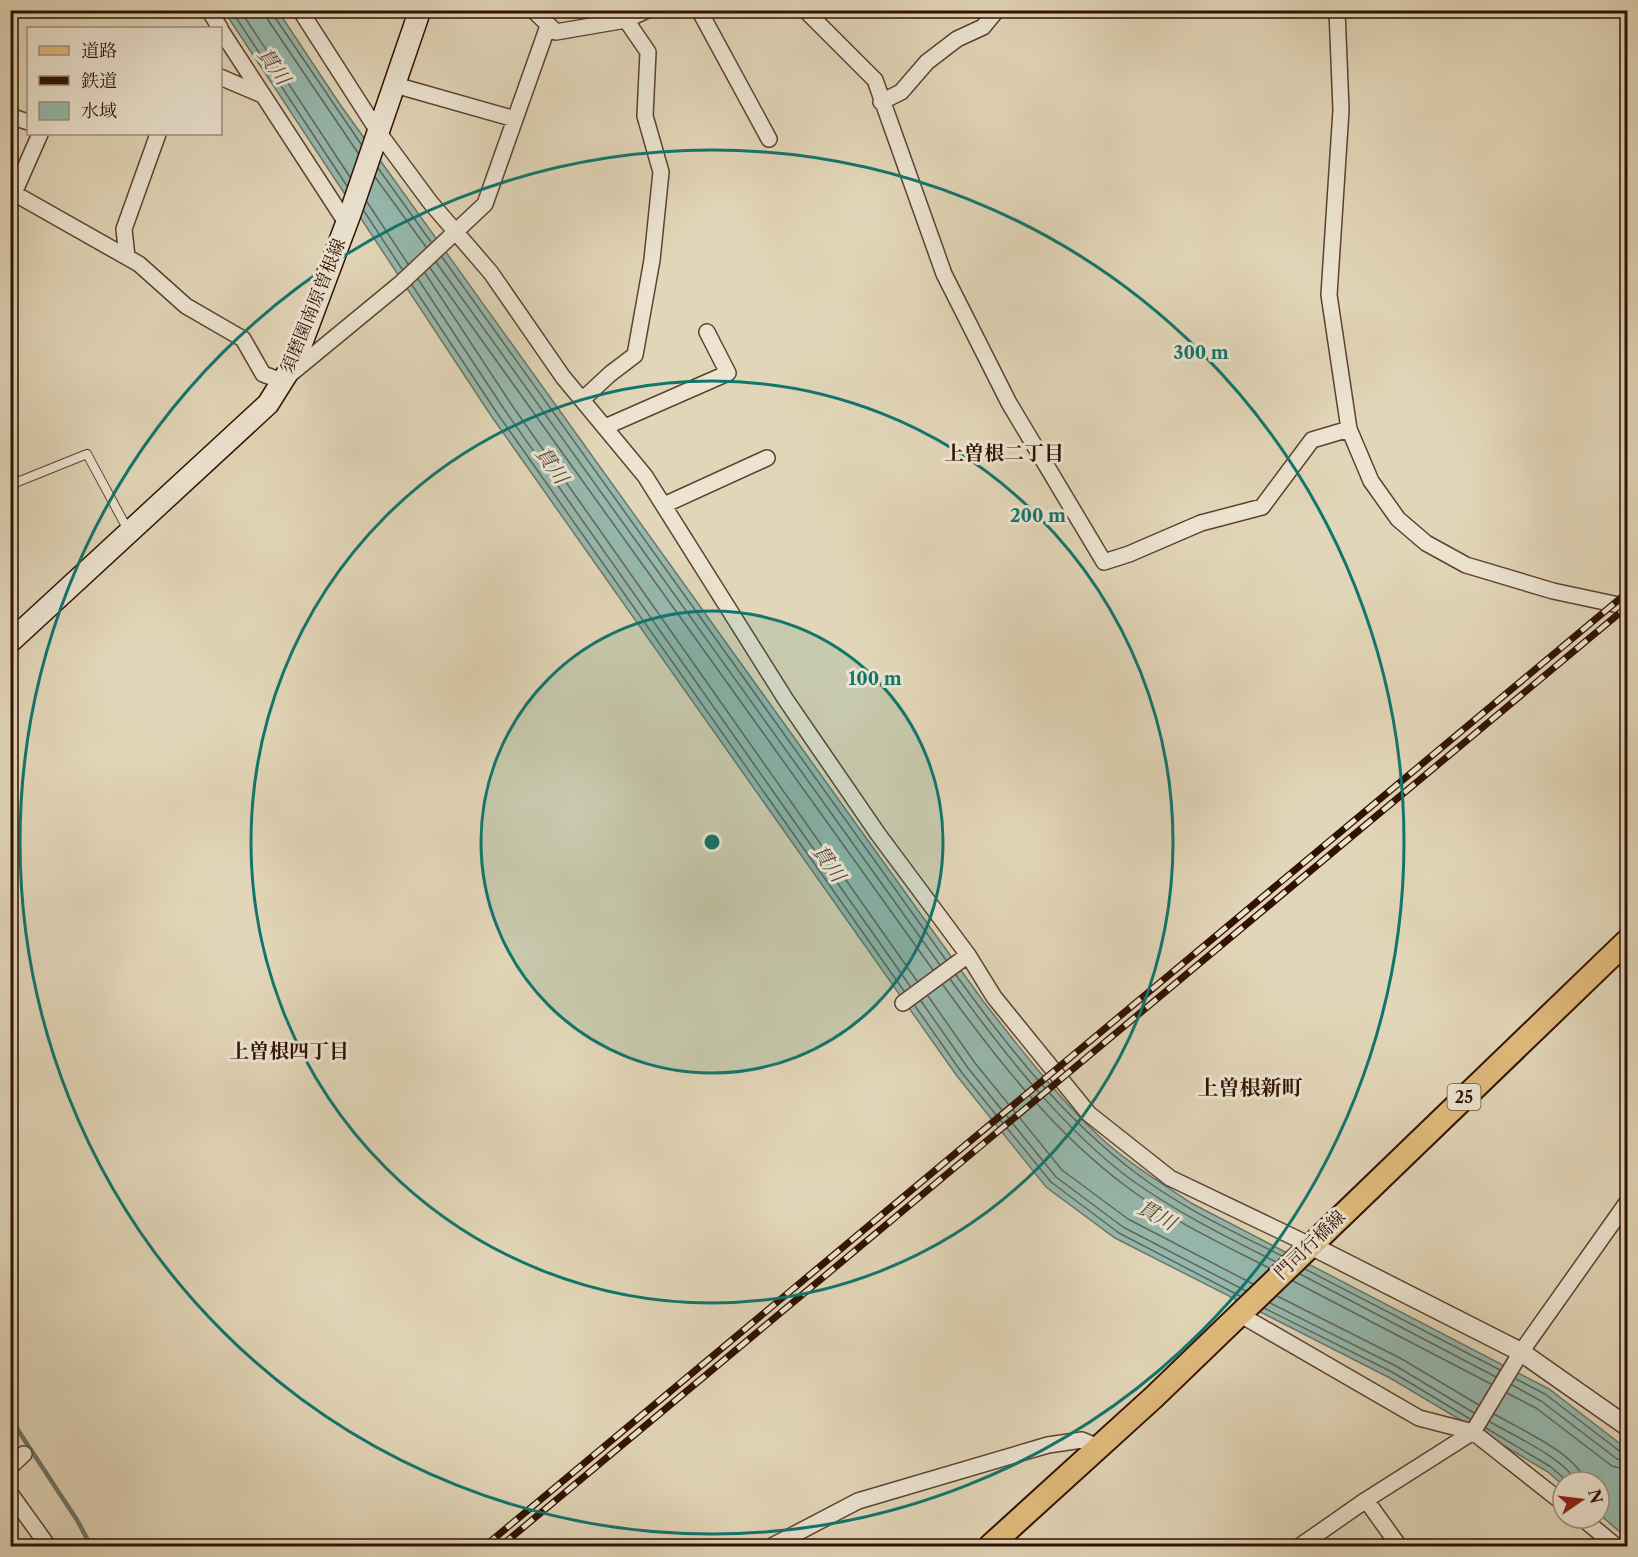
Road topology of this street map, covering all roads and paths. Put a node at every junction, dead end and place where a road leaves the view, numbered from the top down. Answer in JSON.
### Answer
{"nodes":[{"id":1,"x":209,"y":10,"type":"edge"},
{"id":2,"x":300,"y":10,"type":"edge"},
{"id":3,"x":420,"y":10,"type":"edge"},
{"id":4,"x":533,"y":10,"type":"edge"},
{"id":5,"x":647,"y":10,"type":"edge"},
{"id":6,"x":699,"y":10,"type":"edge"},
{"id":7,"x":805,"y":10,"type":"edge"},
{"id":8,"x":997,"y":10,"type":"edge"},
{"id":9,"x":1337,"y":10,"type":"edge"},
{"id":10,"x":626,"y":20,"type":"junction"},
{"id":11,"x":548,"y":26,"type":"junction"},
{"id":12,"x":219,"y":27,"type":"edge"},
{"id":13,"x":222,"y":32,"type":"edge"},
{"id":14,"x":222,"y":78,"type":"edge"},
{"id":15,"x":395,"y":85,"type":"junction"},
{"id":16,"x":260,"y":94,"type":"junction"},
{"id":17,"x":881,"y":102,"type":"junction"},
{"id":18,"x":10,"y":116,"type":"edge"},
{"id":19,"x":515,"y":119,"type":"junction"},
{"id":20,"x":27,"y":122,"type":"edge"},
{"id":21,"x":40,"y":135,"type":"edge"},
{"id":22,"x":158,"y":135,"type":"edge"},
{"id":23,"x":378,"y":136,"type":"junction"},
{"id":24,"x":769,"y":139,"type":"dead end"},
{"id":25,"x":12,"y":192,"type":"edge"},
{"id":26,"x":349,"y":219,"type":"junction"},
{"id":27,"x":453,"y":237,"type":"junction"},
{"id":28,"x":127,"y":257,"type":"junction"},
{"id":29,"x":707,"y":332,"type":"dead end"},
{"id":30,"x":282,"y":381,"type":"junction"},
{"id":31,"x":582,"y":400,"type":"junction"},
{"id":32,"x":605,"y":427,"type":"junction"},
{"id":33,"x":1349,"y":429,"type":"junction"},
{"id":34,"x":767,"y":458,"type":"dead end"},
{"id":35,"x":10,"y":486,"type":"edge"},
{"id":36,"x":664,"y":505,"type":"junction"},
{"id":37,"x":130,"y":533,"type":"junction"},
{"id":38,"x":1628,"y":607,"type":"edge"},
{"id":39,"x":10,"y":642,"type":"edge"},
{"id":40,"x":1628,"y":940,"type":"edge"},
{"id":41,"x":965,"y":958,"type":"junction"},
{"id":42,"x":903,"y":1003,"type":"dead end"},
{"id":43,"x":1628,"y":1201,"type":"edge"},
{"id":44,"x":1305,"y":1249,"type":"junction"},
{"id":45,"x":1243,"y":1310,"type":"junction"},
{"id":46,"x":1518,"y":1358,"type":"junction"},
{"id":47,"x":1628,"y":1427,"type":"edge"},
{"id":48,"x":1473,"y":1432,"type":"junction"},
{"id":49,"x":1098,"y":1446,"type":"junction"},
{"id":50,"x":24,"y":1454,"type":"dead end"},
{"id":51,"x":10,"y":1467,"type":"edge"},
{"id":52,"x":10,"y":1492,"type":"edge"},
{"id":53,"x":1551,"y":1494,"type":"edge"},
{"id":54,"x":1366,"y":1500,"type":"junction"},
{"id":55,"x":1597,"y":1530,"type":"edge"},
{"id":56,"x":48,"y":1546,"type":"edge"},
{"id":57,"x":772,"y":1546,"type":"edge"},
{"id":58,"x":990,"y":1546,"type":"edge"},
{"id":59,"x":1300,"y":1546,"type":"edge"},
{"id":60,"x":1399,"y":1546,"type":"edge"},
{"id":61,"x":1616,"y":1546,"type":"edge"}],
"edges":[{"from":1,"to":12,"type":"street"},
{"from":2,"to":23,"type":"street"},
{"from":3,"to":15,"type":"main road","name":"須磨園南原曽根線"},
{"from":4,"to":11,"type":"street"},
{"from":5,"to":10,"type":"street"},
{"from":6,"to":24,"type":"street"},
{"from":7,"to":17,"type":"street"},
{"from":8,"to":17,"type":"street"},
{"from":9,"to":33,"type":"street"},
{"from":10,"to":11,"type":"street"},
{"from":10,"to":31,"type":"street"},
{"from":11,"to":19,"type":"street"},
{"from":13,"to":16,"type":"street"},
{"from":14,"to":16,"type":"street"},
{"from":15,"to":19,"type":"street"},
{"from":15,"to":23,"type":"main road","name":"須磨園南原曽根線"},
{"from":16,"to":26,"type":"street"},
{"from":17,"to":33,"type":"street"},
{"from":18,"to":20,"type":"street"},
{"from":19,"to":27,"type":"street"},
{"from":21,"to":25,"type":"street"},
{"from":22,"to":28,"type":"street"},
{"from":23,"to":26,"type":"main road","name":"須磨園南原曽根線"},
{"from":23,"to":27,"type":"street"},
{"from":25,"to":28,"type":"street"},
{"from":26,"to":30,"type":"main road","name":"須磨園南原曽根線"},
{"from":27,"to":30,"type":"street"},
{"from":27,"to":31,"type":"street"},
{"from":28,"to":30,"type":"street"},
{"from":29,"to":32,"type":"street"},
{"from":30,"to":37,"type":"main road","name":"須磨園南原曽根線"},
{"from":31,"to":32,"type":"street"},
{"from":32,"to":36,"type":"street"},
{"from":33,"to":38,"type":"street"},
{"from":34,"to":36,"type":"street"},
{"from":35,"to":37,"type":"lane"},
{"from":36,"to":41,"type":"street"},
{"from":37,"to":39,"type":"main road","name":"須磨園南原曽根線"},
{"from":40,"to":44,"type":"main road","name":"門司行橋線","number":"25"},
{"from":41,"to":42,"type":"street"},
{"from":41,"to":44,"type":"street"},
{"from":43,"to":46,"type":"street"},
{"from":44,"to":45,"type":"main road","name":"門司行橋線","number":"25"},
{"from":44,"to":46,"type":"street"},
{"from":45,"to":48,"type":"street"},
{"from":45,"to":49,"type":"main road","name":"門司行橋線","number":"25"},
{"from":46,"to":47,"type":"street"},
{"from":46,"to":48,"type":"street"},
{"from":48,"to":53,"type":"street"},
{"from":48,"to":54,"type":"street"},
{"from":49,"to":57,"type":"street"},
{"from":49,"to":58,"type":"main road","name":"門司行橋線","number":"25"},
{"from":50,"to":51,"type":"street"},
{"from":52,"to":56,"type":"street"},
{"from":54,"to":59,"type":"street"},
{"from":54,"to":60,"type":"street"},
{"from":55,"to":61,"type":"street"}]}
